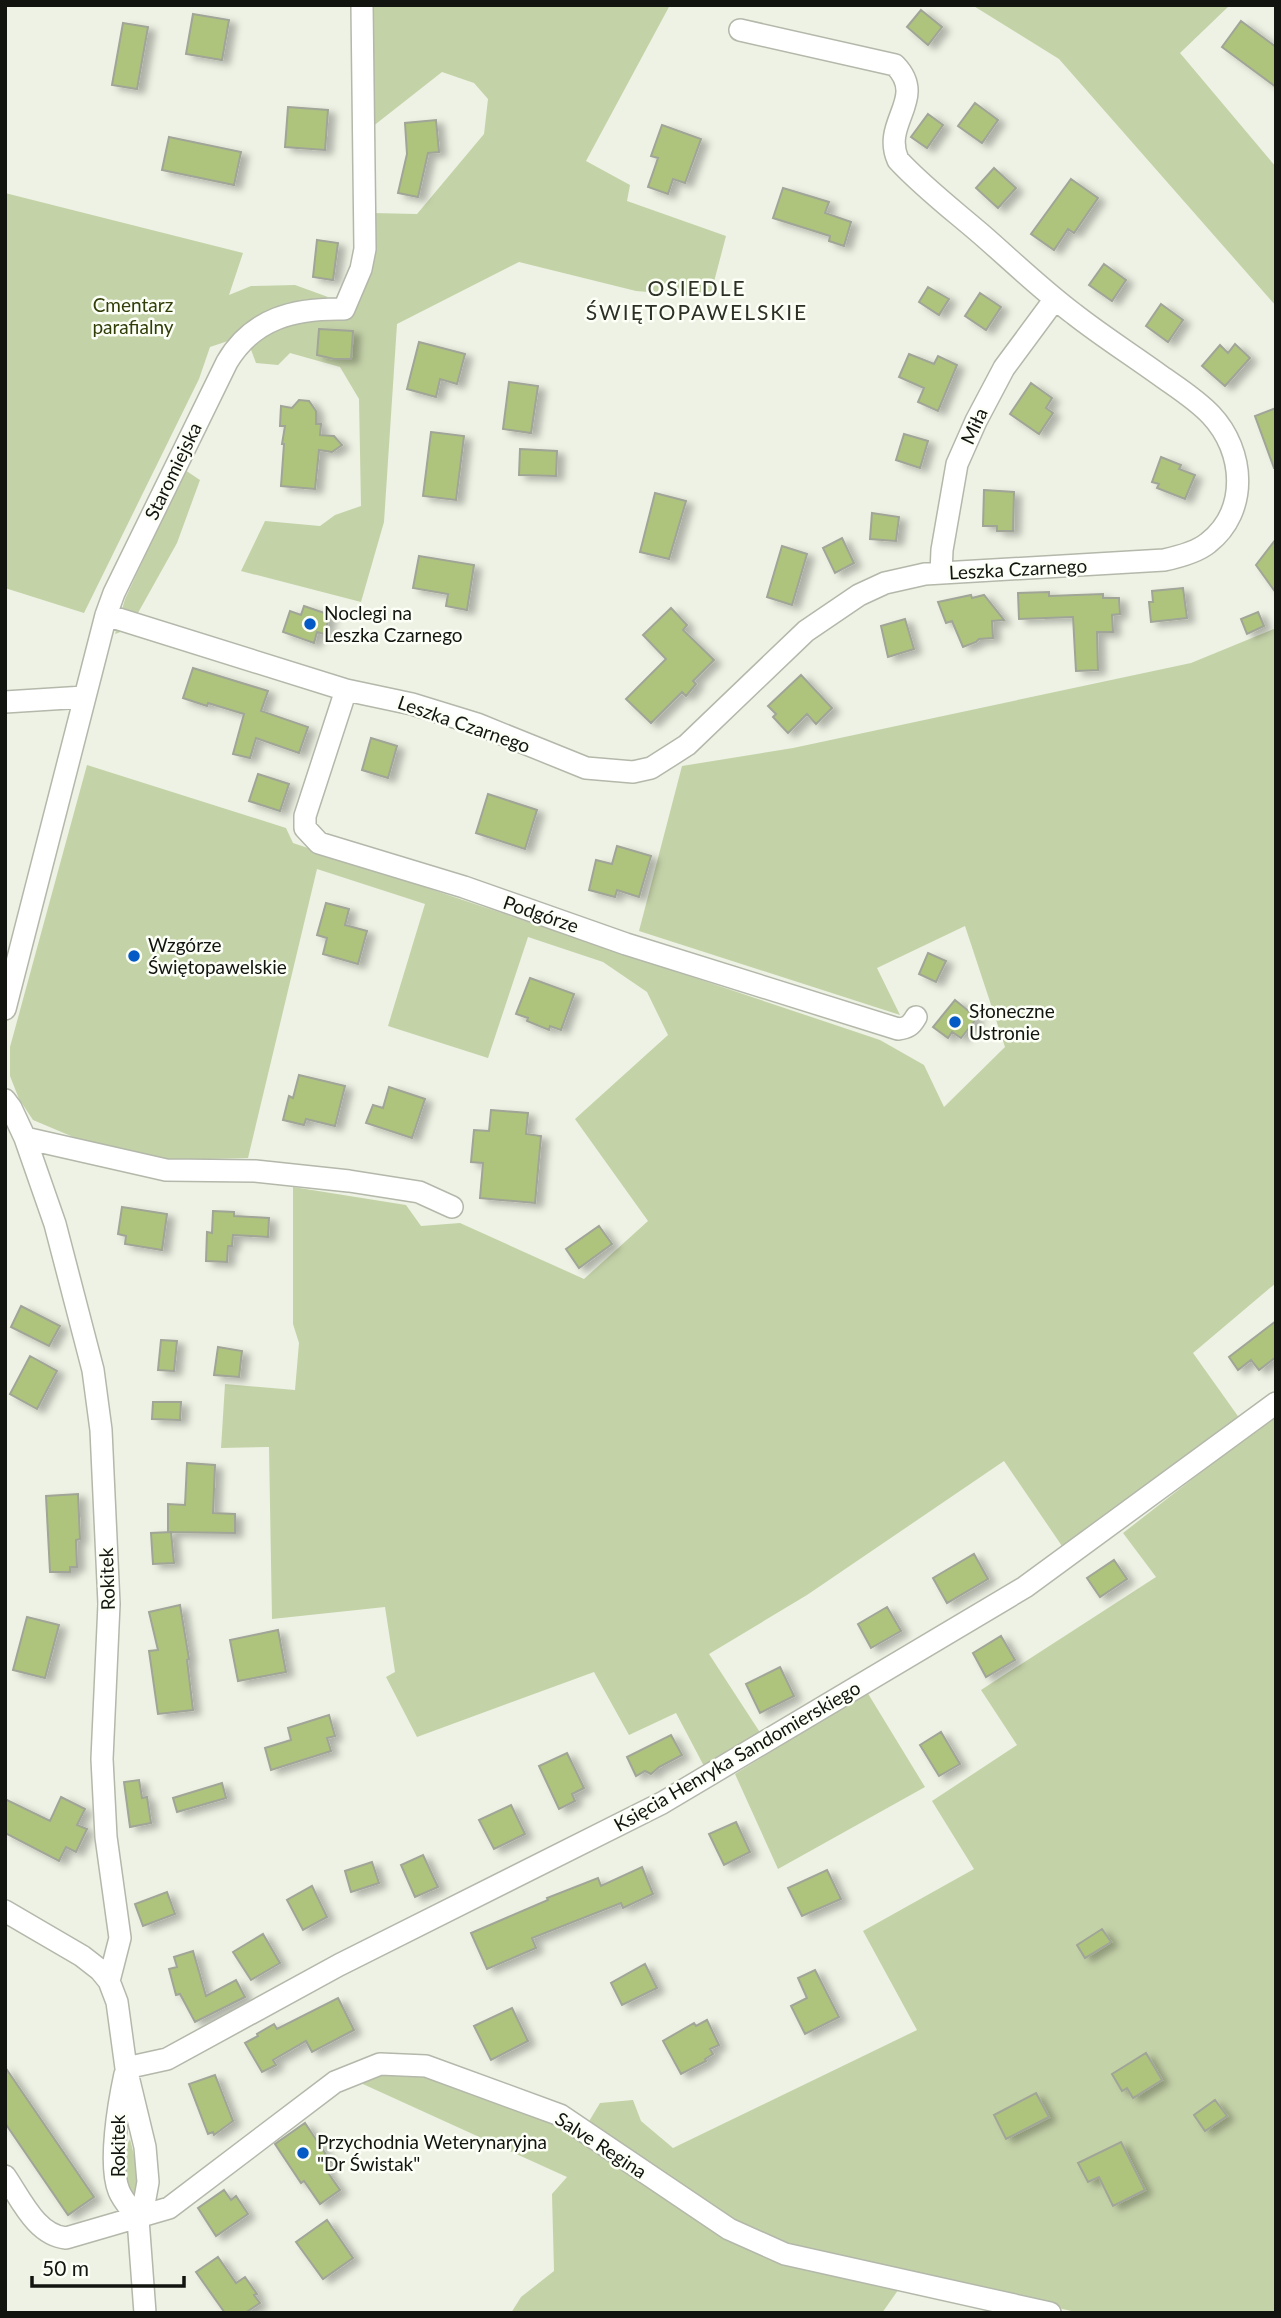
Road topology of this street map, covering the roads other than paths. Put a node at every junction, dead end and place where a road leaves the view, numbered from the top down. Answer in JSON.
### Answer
{"nodes":[{"id":1,"x":362,"y":5,"type":"edge"},
{"id":2,"x":740,"y":30,"type":"dead end"},
{"id":3,"x":1055,"y":299,"type":"junction"},
{"id":4,"x":941,"y":573,"type":"junction"},
{"id":5,"x":106,"y":615,"type":"junction"},
{"id":6,"x":346,"y":690,"type":"junction"},
{"id":7,"x":84,"y":697,"type":"junction"},
{"id":8,"x":5,"y":702,"type":"edge"},
{"id":9,"x":5,"y":1009,"type":"edge"},
{"id":10,"x":916,"y":1017,"type":"dead end"},
{"id":11,"x":5,"y":1100,"type":"edge"},
{"id":12,"x":25,"y":1138,"type":"junction"},
{"id":13,"x":452,"y":1207,"type":"dead end"},
{"id":14,"x":1276,"y":1403,"type":"edge"},
{"id":15,"x":5,"y":1911,"type":"edge"},
{"id":16,"x":109,"y":1981,"type":"junction"},
{"id":17,"x":126,"y":2068,"type":"junction"},
{"id":18,"x":5,"y":2176,"type":"edge"},
{"id":19,"x":138,"y":2219,"type":"junction"},
{"id":20,"x":145,"y":2313,"type":"edge"},
{"id":21,"x":1050,"y":2313,"type":"edge"}],
"edges":[{"from":1,"to":5,"type":"street","name":"Staromiejska"},
{"from":2,"to":3,"type":"street","name":"Leszka Czarnego"},
{"from":3,"to":4,"type":"street","name":"Miła"},
{"from":3,"to":4,"type":"street","name":"Leszka Czarnego"},
{"from":4,"to":6,"type":"street","name":"Leszka Czarnego"},
{"from":5,"to":6,"type":"street","name":"Leszka Czarnego"},
{"from":5,"to":7,"type":"street","name":"Staromiejska"},
{"from":6,"to":10,"type":"street","name":"Podgórze"},
{"from":7,"to":8,"type":"street"},
{"from":7,"to":9,"type":"street","name":"Staromiejska"},
{"from":11,"to":12,"type":"street","name":"Rokitek"},
{"from":12,"to":13,"type":"street"},
{"from":12,"to":16,"type":"street","name":"Rokitek"},
{"from":14,"to":17,"type":"street","name":"Księcia Henryka Sandomierskiego"},
{"from":15,"to":16,"type":"street"},
{"from":16,"to":17,"type":"street","name":"Rokitek"},
{"from":17,"to":19,"type":"street","name":"Rokitek"},
{"from":17,"to":19,"type":"street","name":"Rokitek"},
{"from":18,"to":19,"type":"street","name":"Salve Regina"},
{"from":19,"to":20,"type":"street","name":"Rokitek"},
{"from":19,"to":21,"type":"street","name":"Salve Regina"}]}
